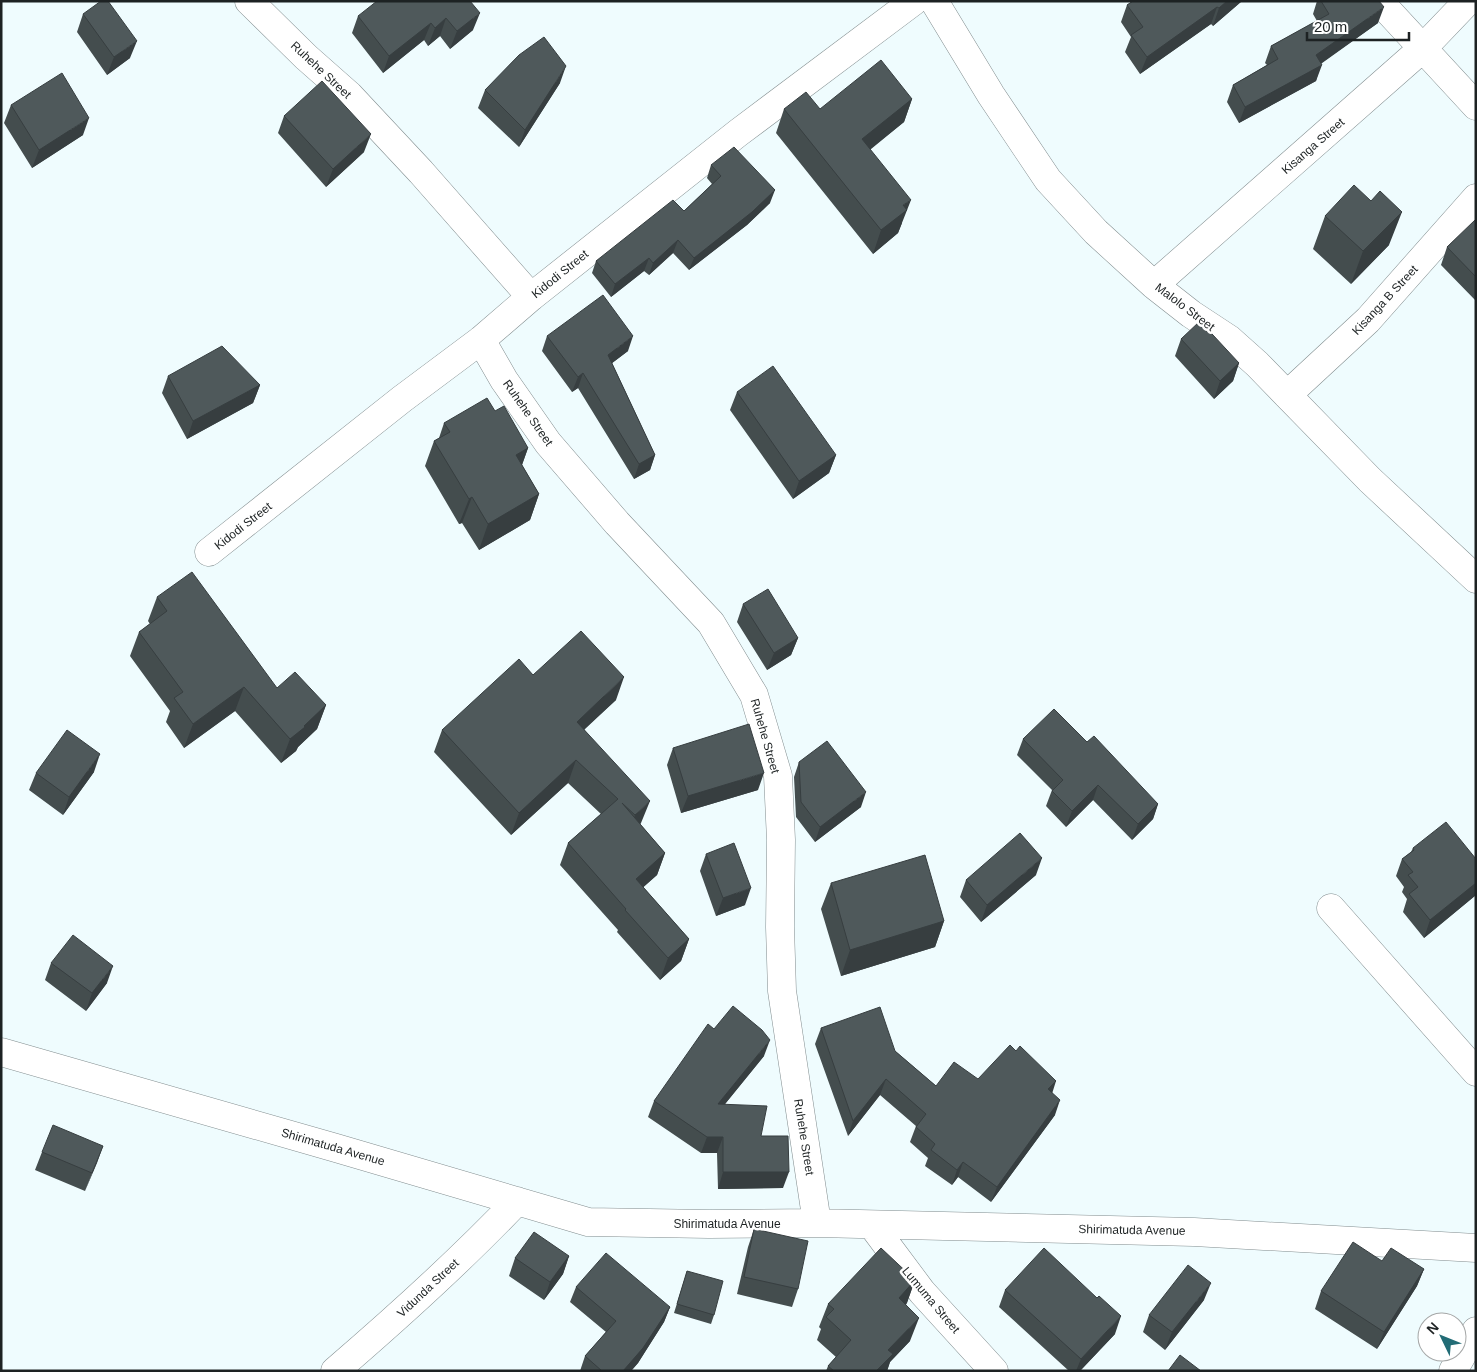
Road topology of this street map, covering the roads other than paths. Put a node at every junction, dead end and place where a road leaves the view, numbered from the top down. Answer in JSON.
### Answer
{"nodes":[{"id":1,"x":249,"y":1,"type":"edge"},
{"id":2,"x":914,"y":1,"type":"edge"},
{"id":3,"x":934,"y":1,"type":"edge"},
{"id":4,"x":1379,"y":1,"type":"edge"},
{"id":5,"x":1468,"y":1,"type":"edge"},
{"id":6,"x":1423,"y":48,"type":"junction"},
{"id":7,"x":1476,"y":106,"type":"edge"},
{"id":8,"x":1476,"y":198,"type":"edge"},
{"id":9,"x":1154,"y":285,"type":"junction"},
{"id":10,"x":531,"y":297,"type":"junction"},
{"id":11,"x":481,"y":340,"type":"junction"},
{"id":12,"x":1287,"y":394,"type":"junction"},
{"id":13,"x":209,"y":552,"type":"dead end"},
{"id":14,"x":1476,"y":579,"type":"edge"},
{"id":15,"x":1331,"y":908,"type":"dead end"},
{"id":16,"x":1,"y":1052,"type":"edge"},
{"id":17,"x":1476,"y":1072,"type":"edge"},
{"id":18,"x":517,"y":1201,"type":"junction"},
{"id":19,"x":817,"y":1223,"type":"junction"},
{"id":20,"x":872,"y":1225,"type":"junction"},
{"id":21,"x":1472,"y":1246,"type":"edge"},
{"id":22,"x":1476,"y":1330,"type":"edge"},
{"id":23,"x":335,"y":1371,"type":"edge"},
{"id":24,"x":994,"y":1371,"type":"edge"},
{"id":25,"x":1453,"y":1371,"type":"edge"}],
"edges":[{"from":1,"to":10,"type":"street","name":"Ruhehe Street"},
{"from":2,"to":10,"type":"street","name":"Kidodi Street"},
{"from":3,"to":9,"type":"street","name":"Malolo Street"},
{"from":4,"to":6,"type":"street"},
{"from":5,"to":6,"type":"street","name":"Kisanga Street"},
{"from":6,"to":7,"type":"street"},
{"from":6,"to":9,"type":"street","name":"Kisanga Street"},
{"from":8,"to":12,"type":"street","name":"Kisanga B Street"},
{"from":9,"to":12,"type":"street","name":"Malolo Street"},
{"from":10,"to":11,"type":"street","name":"Kidodi Street"},
{"from":11,"to":13,"type":"street","name":"Kidodi Street"},
{"from":11,"to":19,"type":"street","name":"Ruhehe Street"},
{"from":12,"to":14,"type":"street","name":"Malolo Street"},
{"from":15,"to":17,"type":"street"},
{"from":16,"to":18,"type":"street","name":"Shirimatuda Avenue"},
{"from":18,"to":19,"type":"street","name":"Shirimatuda Avenue"},
{"from":18,"to":23,"type":"street","name":"Vidunda Street"},
{"from":19,"to":20,"type":"street","name":"Shirimatuda Avenue"},
{"from":20,"to":21,"type":"street","name":"Shirimatuda Avenue"},
{"from":20,"to":24,"type":"street","name":"Lumuma Street"},
{"from":22,"to":25,"type":"street"}]}
